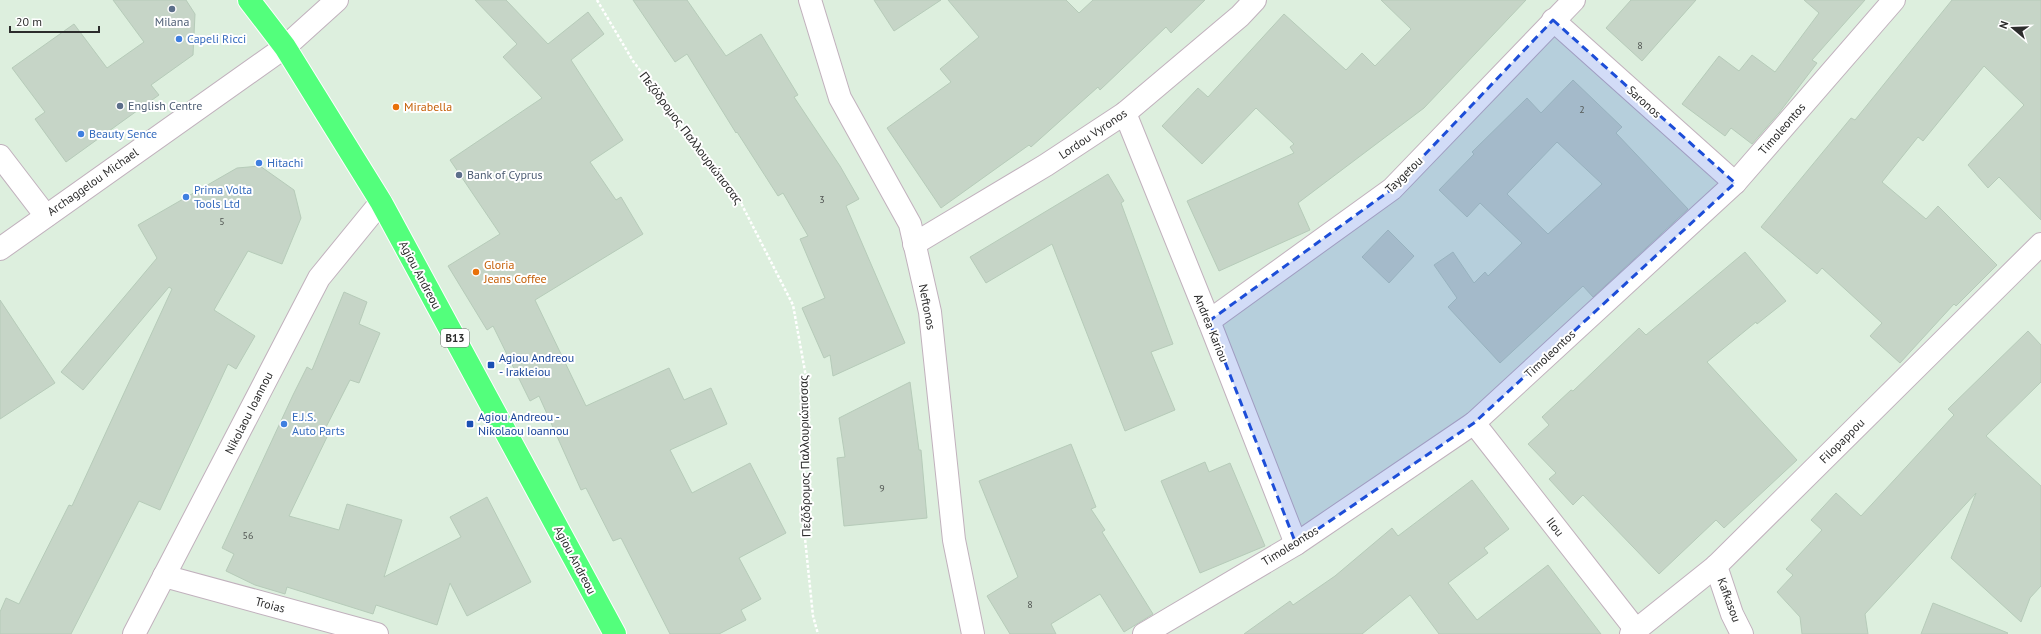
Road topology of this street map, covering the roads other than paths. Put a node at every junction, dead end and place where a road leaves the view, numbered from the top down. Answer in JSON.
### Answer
{"nodes":[{"id":1,"x":249,"y":0,"type":"edge"},
{"id":2,"x":337,"y":0,"type":"edge"},
{"id":3,"x":810,"y":0,"type":"edge"},
{"id":4,"x":1255,"y":0,"type":"edge"},
{"id":5,"x":1574,"y":0,"type":"edge"},
{"id":6,"x":1894,"y":0,"type":"edge"},
{"id":7,"x":1553,"y":20,"type":"junction"},
{"id":8,"x":285,"y":47,"type":"junction"},
{"id":9,"x":1125,"y":113,"type":"junction"},
{"id":10,"x":0,"y":156,"type":"edge"},
{"id":11,"x":1735,"y":183,"type":"junction"},
{"id":12,"x":381,"y":202,"type":"junction"},
{"id":13,"x":46,"y":216,"type":"junction"},
{"id":14,"x":914,"y":244,"type":"junction"},
{"id":15,"x":2041,"y":244,"type":"edge"},
{"id":16,"x":0,"y":249,"type":"edge"},
{"id":17,"x":1209,"y":321,"type":"junction"},
{"id":18,"x":1474,"y":423,"type":"junction"},
{"id":19,"x":1296,"y":544,"type":"junction"},
{"id":20,"x":1716,"y":566,"type":"junction"},
{"id":21,"x":164,"y":576,"type":"junction"},
{"id":22,"x":1633,"y":632,"type":"edge"},
{"id":23,"x":134,"y":634,"type":"edge"},
{"id":24,"x":377,"y":634,"type":"edge"},
{"id":25,"x":615,"y":634,"type":"edge"},
{"id":26,"x":973,"y":634,"type":"edge"},
{"id":27,"x":1144,"y":634,"type":"edge"},
{"id":28,"x":1742,"y":634,"type":"edge"}],
"edges":[{"from":1,"to":8,"type":"main road","number":"B13"},
{"from":2,"to":8,"type":"street","name":"Archaggelou Michael"},
{"from":3,"to":14,"type":"street","name":"Neftonos"},
{"from":4,"to":9,"type":"street","name":"Lordou Vyronos"},
{"from":5,"to":7,"type":"street","name":"Taygetou"},
{"from":6,"to":11,"type":"street","name":"Timoleontos"},
{"from":7,"to":11,"type":"street","name":"Saronos"},
{"from":7,"to":17,"type":"street","name":"Taygetou"},
{"from":8,"to":12,"type":"main road","name":"Agiou Andreou","number":"B13"},
{"from":8,"to":13,"type":"street","name":"Archaggelou Michael"},
{"from":9,"to":14,"type":"street","name":"Lordou Vyronos"},
{"from":9,"to":17,"type":"street","name":"Andrea Kariou"},
{"from":10,"to":13,"type":"street"},
{"from":11,"to":18,"type":"street","name":"Timoleontos"},
{"from":12,"to":21,"type":"street","name":"Nikolaou Ioannou"},
{"from":12,"to":25,"type":"main road","name":"Agiou Andreou","number":"B13"},
{"from":13,"to":16,"type":"street","name":"Archaggelou Michael"},
{"from":14,"to":26,"type":"street","name":"Neftonos"},
{"from":15,"to":20,"type":"street","name":"Filopappou"},
{"from":17,"to":19,"type":"street","name":"Andrea Kariou"},
{"from":18,"to":19,"type":"street","name":"Timoleontos"},
{"from":18,"to":22,"type":"street","name":"Ilou"},
{"from":19,"to":27,"type":"street","name":"Timoleontos"},
{"from":20,"to":22,"type":"street","name":"Filopappou"},
{"from":20,"to":28,"type":"street","name":"Kafkasou"},
{"from":21,"to":23,"type":"street","name":"Nikolaou Ioannou"},
{"from":21,"to":24,"type":"street","name":"Troias"}]}
